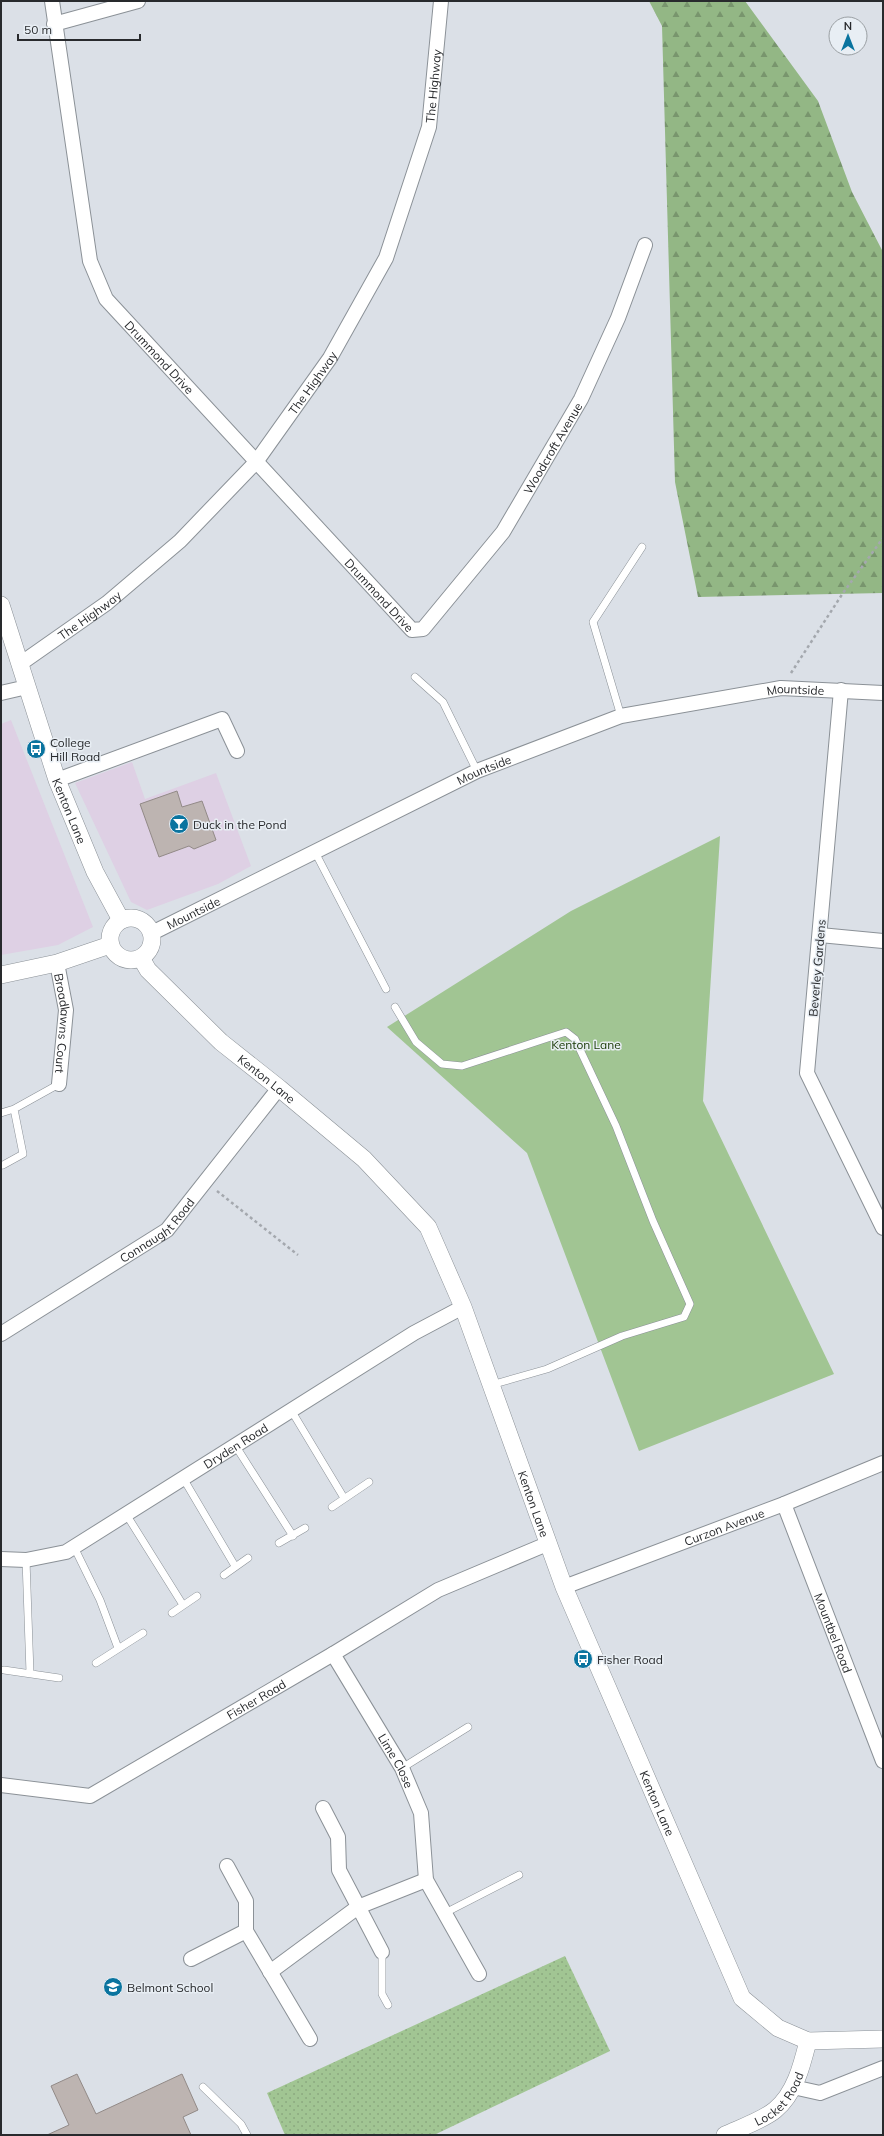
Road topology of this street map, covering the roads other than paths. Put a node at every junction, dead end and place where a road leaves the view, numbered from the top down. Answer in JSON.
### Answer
{"nodes":[{"id":1,"x":52,"y":1,"type":"edge"},
{"id":2,"x":138,"y":1,"type":"edge"},
{"id":3,"x":440,"y":1,"type":"edge"},
{"id":4,"x":54,"y":24,"type":"junction"},
{"id":5,"x":645,"y":245,"type":"dead end"},
{"id":6,"x":256,"y":462,"type":"junction"},
{"id":7,"x":642,"y":547,"type":"dead end"},
{"id":8,"x":1,"y":606,"type":"edge"},
{"id":9,"x":423,"y":629,"type":"joint"},
{"id":10,"x":20,"y":664,"type":"junction"},
{"id":11,"x":415,"y":677,"type":"dead end"},
{"id":12,"x":27,"y":687,"type":"junction"},
{"id":13,"x":841,"y":690,"type":"junction"},
{"id":14,"x":1,"y":693,"type":"edge"},
{"id":15,"x":883,"y":693,"type":"edge"},
{"id":16,"x":622,"y":716,"type":"junction"},
{"id":17,"x":236,"y":751,"type":"dead end"},
{"id":18,"x":477,"y":771,"type":"junction"},
{"id":19,"x":57,"y":780,"type":"junction"},
{"id":20,"x":315,"y":852,"type":"junction"},
{"id":21,"x":121,"y":920,"type":"junction"},
{"id":22,"x":152,"y":933,"type":"junction"},
{"id":23,"x":820,"y":935,"type":"junction"},
{"id":24,"x":883,"y":941,"type":"edge"},
{"id":25,"x":110,"y":945,"type":"junction"},
{"id":26,"x":141,"y":958,"type":"junction"},
{"id":27,"x":57,"y":963,"type":"junction"},
{"id":28,"x":1,"y":975,"type":"edge"},
{"id":29,"x":386,"y":989,"type":"dead end"},
{"id":30,"x":395,"y":1006,"type":"dead end"},
{"id":31,"x":59,"y":1084,"type":"joint"},
{"id":32,"x":279,"y":1088,"type":"junction"},
{"id":33,"x":14,"y":1109,"type":"junction"},
{"id":34,"x":1,"y":1113,"type":"edge"},
{"id":35,"x":3,"y":1165,"type":"dead end"},
{"id":36,"x":882,"y":1223,"type":"edge"},
{"id":37,"x":463,"y":1307,"type":"junction"},
{"id":38,"x":1,"y":1334,"type":"edge"},
{"id":39,"x":491,"y":1385,"type":"junction"},
{"id":40,"x":291,"y":1410,"type":"junction"},
{"id":41,"x":235,"y":1445,"type":"junction"},
{"id":42,"x":883,"y":1463,"type":"edge"},
{"id":43,"x":183,"y":1478,"type":"junction"},
{"id":44,"x":369,"y":1482,"type":"dead end"},
{"id":45,"x":344,"y":1498,"type":"junction"},
{"id":46,"x":784,"y":1504,"type":"junction"},
{"id":47,"x":332,"y":1507,"type":"dead end"},
{"id":48,"x":126,"y":1514,"type":"junction"},
{"id":49,"x":305,"y":1528,"type":"dead end"},
{"id":50,"x":293,"y":1536,"type":"junction"},
{"id":51,"x":279,"y":1543,"type":"dead end"},
{"id":52,"x":547,"y":1544,"type":"junction"},
{"id":53,"x":74,"y":1547,"type":"junction"},
{"id":54,"x":248,"y":1558,"type":"dead end"},
{"id":55,"x":1,"y":1559,"type":"edge"},
{"id":56,"x":26,"y":1560,"type":"junction"},
{"id":57,"x":235,"y":1566,"type":"junction"},
{"id":58,"x":224,"y":1575,"type":"dead end"},
{"id":59,"x":564,"y":1587,"type":"junction"},
{"id":60,"x":197,"y":1596,"type":"dead end"},
{"id":61,"x":183,"y":1606,"type":"junction"},
{"id":62,"x":172,"y":1613,"type":"dead end"},
{"id":63,"x":143,"y":1633,"type":"dead end"},
{"id":64,"x":118,"y":1648,"type":"junction"},
{"id":65,"x":333,"y":1654,"type":"junction"},
{"id":66,"x":96,"y":1663,"type":"dead end"},
{"id":67,"x":4,"y":1670,"type":"dead end"},
{"id":68,"x":30,"y":1673,"type":"junction"},
{"id":69,"x":59,"y":1678,"type":"dead end"},
{"id":70,"x":468,"y":1727,"type":"dead end"},
{"id":71,"x":883,"y":1761,"type":"edge"},
{"id":72,"x":402,"y":1768,"type":"junction"},
{"id":73,"x":1,"y":1785,"type":"edge"},
{"id":74,"x":323,"y":1808,"type":"dead end"},
{"id":75,"x":227,"y":1866,"type":"dead end"},
{"id":76,"x":519,"y":1875,"type":"dead end"},
{"id":77,"x":426,"y":1880,"type":"junction"},
{"id":78,"x":358,"y":1906,"type":"junction"},
{"id":79,"x":445,"y":1913,"type":"junction"},
{"id":80,"x":246,"y":1931,"type":"junction"},
{"id":81,"x":382,"y":1952,"type":"joint"},
{"id":82,"x":191,"y":1959,"type":"dead end"},
{"id":83,"x":270,"y":1972,"type":"junction"},
{"id":84,"x":479,"y":1974,"type":"dead end"},
{"id":85,"x":388,"y":2005,"type":"dead end"},
{"id":86,"x":310,"y":2039,"type":"dead end"},
{"id":87,"x":883,"y":2040,"type":"edge"},
{"id":88,"x":808,"y":2041,"type":"junction"},
{"id":89,"x":883,"y":2068,"type":"edge"},
{"id":90,"x":203,"y":2087,"type":"dead end"},
{"id":91,"x":793,"y":2087,"type":"junction"},
{"id":92,"x":247,"y":2135,"type":"edge"},
{"id":93,"x":725,"y":2135,"type":"edge"}],
"edges":[{"from":1,"to":4,"type":"street","name":"Drummond Drive"},
{"from":2,"to":4,"type":"street"},
{"from":3,"to":6,"type":"street","name":"The Highway"},
{"from":4,"to":6,"type":"street","name":"Drummond Drive"},
{"from":5,"to":9,"type":"street","name":"Woodcroft Avenue"},
{"from":6,"to":9,"type":"street","name":"Drummond Drive"},
{"from":6,"to":10,"type":"street","name":"The Highway"},
{"from":7,"to":16,"type":"lane"},
{"from":8,"to":10,"type":"street","name":"Kenton Lane"},
{"from":10,"to":12,"type":"street","name":"Kenton Lane"},
{"from":11,"to":18,"type":"lane"},
{"from":12,"to":14,"type":"street"},
{"from":12,"to":19,"type":"street","name":"Kenton Lane"},
{"from":13,"to":15,"type":"street","name":"Mountside"},
{"from":13,"to":16,"type":"street","name":"Mountside"},
{"from":13,"to":23,"type":"street","name":"Beverley Gardens"},
{"from":16,"to":18,"type":"street","name":"Mountside"},
{"from":17,"to":19,"type":"street"},
{"from":18,"to":20,"type":"street","name":"Mountside"},
{"from":19,"to":21,"type":"street","name":"Kenton Lane"},
{"from":20,"to":22,"type":"street","name":"Mountside"},
{"from":20,"to":29,"type":"lane"},
{"from":21,"to":22,"type":"street"},
{"from":21,"to":25,"type":"street"},
{"from":22,"to":26,"type":"street"},
{"from":23,"to":24,"type":"street"},
{"from":23,"to":36,"type":"street","name":"Beverley Gardens"},
{"from":25,"to":26,"type":"street"},
{"from":25,"to":27,"type":"street"},
{"from":26,"to":32,"type":"street","name":"Kenton Lane"},
{"from":27,"to":28,"type":"street"},
{"from":27,"to":31,"type":"street","name":"Broadlawns Court"},
{"from":30,"to":39,"type":"lane"},
{"from":31,"to":33,"type":"lane"},
{"from":32,"to":37,"type":"street","name":"Kenton Lane"},
{"from":32,"to":38,"type":"street","name":"Connaught Road"},
{"from":33,"to":34,"type":"lane"},
{"from":33,"to":35,"type":"lane"},
{"from":37,"to":39,"type":"street","name":"Kenton Lane"},
{"from":37,"to":40,"type":"street","name":"Dryden Road"},
{"from":39,"to":52,"type":"street","name":"Kenton Lane"},
{"from":40,"to":41,"type":"street","name":"Dryden Road"},
{"from":40,"to":45,"type":"lane"},
{"from":41,"to":43,"type":"street","name":"Dryden Road"},
{"from":41,"to":50,"type":"lane"},
{"from":42,"to":46,"type":"street","name":"Curzon Avenue"},
{"from":43,"to":48,"type":"street","name":"Dryden Road"},
{"from":43,"to":57,"type":"lane"},
{"from":44,"to":45,"type":"lane"},
{"from":45,"to":47,"type":"lane"},
{"from":46,"to":59,"type":"street","name":"Curzon Avenue"},
{"from":46,"to":71,"type":"street","name":"Mountbel Road"},
{"from":48,"to":53,"type":"street","name":"Dryden Road"},
{"from":48,"to":61,"type":"lane"},
{"from":49,"to":50,"type":"lane"},
{"from":50,"to":51,"type":"lane"},
{"from":52,"to":59,"type":"street","name":"Kenton Lane"},
{"from":52,"to":65,"type":"street","name":"Fisher Road"},
{"from":53,"to":56,"type":"street","name":"Dryden Road"},
{"from":53,"to":64,"type":"lane"},
{"from":54,"to":57,"type":"lane"},
{"from":55,"to":56,"type":"street","name":"Dryden Road"},
{"from":56,"to":68,"type":"lane"},
{"from":57,"to":58,"type":"lane"},
{"from":59,"to":88,"type":"street","name":"Kenton Lane"},
{"from":60,"to":61,"type":"lane"},
{"from":61,"to":62,"type":"lane"},
{"from":63,"to":64,"type":"lane"},
{"from":64,"to":66,"type":"lane"},
{"from":65,"to":72,"type":"street","name":"Lime Close"},
{"from":65,"to":73,"type":"street","name":"Fisher Road"},
{"from":67,"to":68,"type":"lane"},
{"from":68,"to":69,"type":"lane"},
{"from":70,"to":72,"type":"lane"},
{"from":72,"to":77,"type":"street","name":"Lime Close"},
{"from":74,"to":78,"type":"street"},
{"from":75,"to":80,"type":"street"},
{"from":76,"to":79,"type":"lane"},
{"from":77,"to":78,"type":"street"},
{"from":77,"to":79,"type":"street","name":"Lime Close"},
{"from":78,"to":81,"type":"street"},
{"from":78,"to":83,"type":"street"},
{"from":79,"to":84,"type":"street","name":"Lime Close"},
{"from":80,"to":82,"type":"street"},
{"from":80,"to":83,"type":"street"},
{"from":81,"to":85,"type":"lane"},
{"from":83,"to":86,"type":"street"},
{"from":87,"to":88,"type":"street","name":"Kenton Lane"},
{"from":88,"to":91,"type":"street","name":"Locket Road"},
{"from":89,"to":91,"type":"street"},
{"from":90,"to":92,"type":"lane"},
{"from":91,"to":93,"type":"street","name":"Locket Road"}]}
